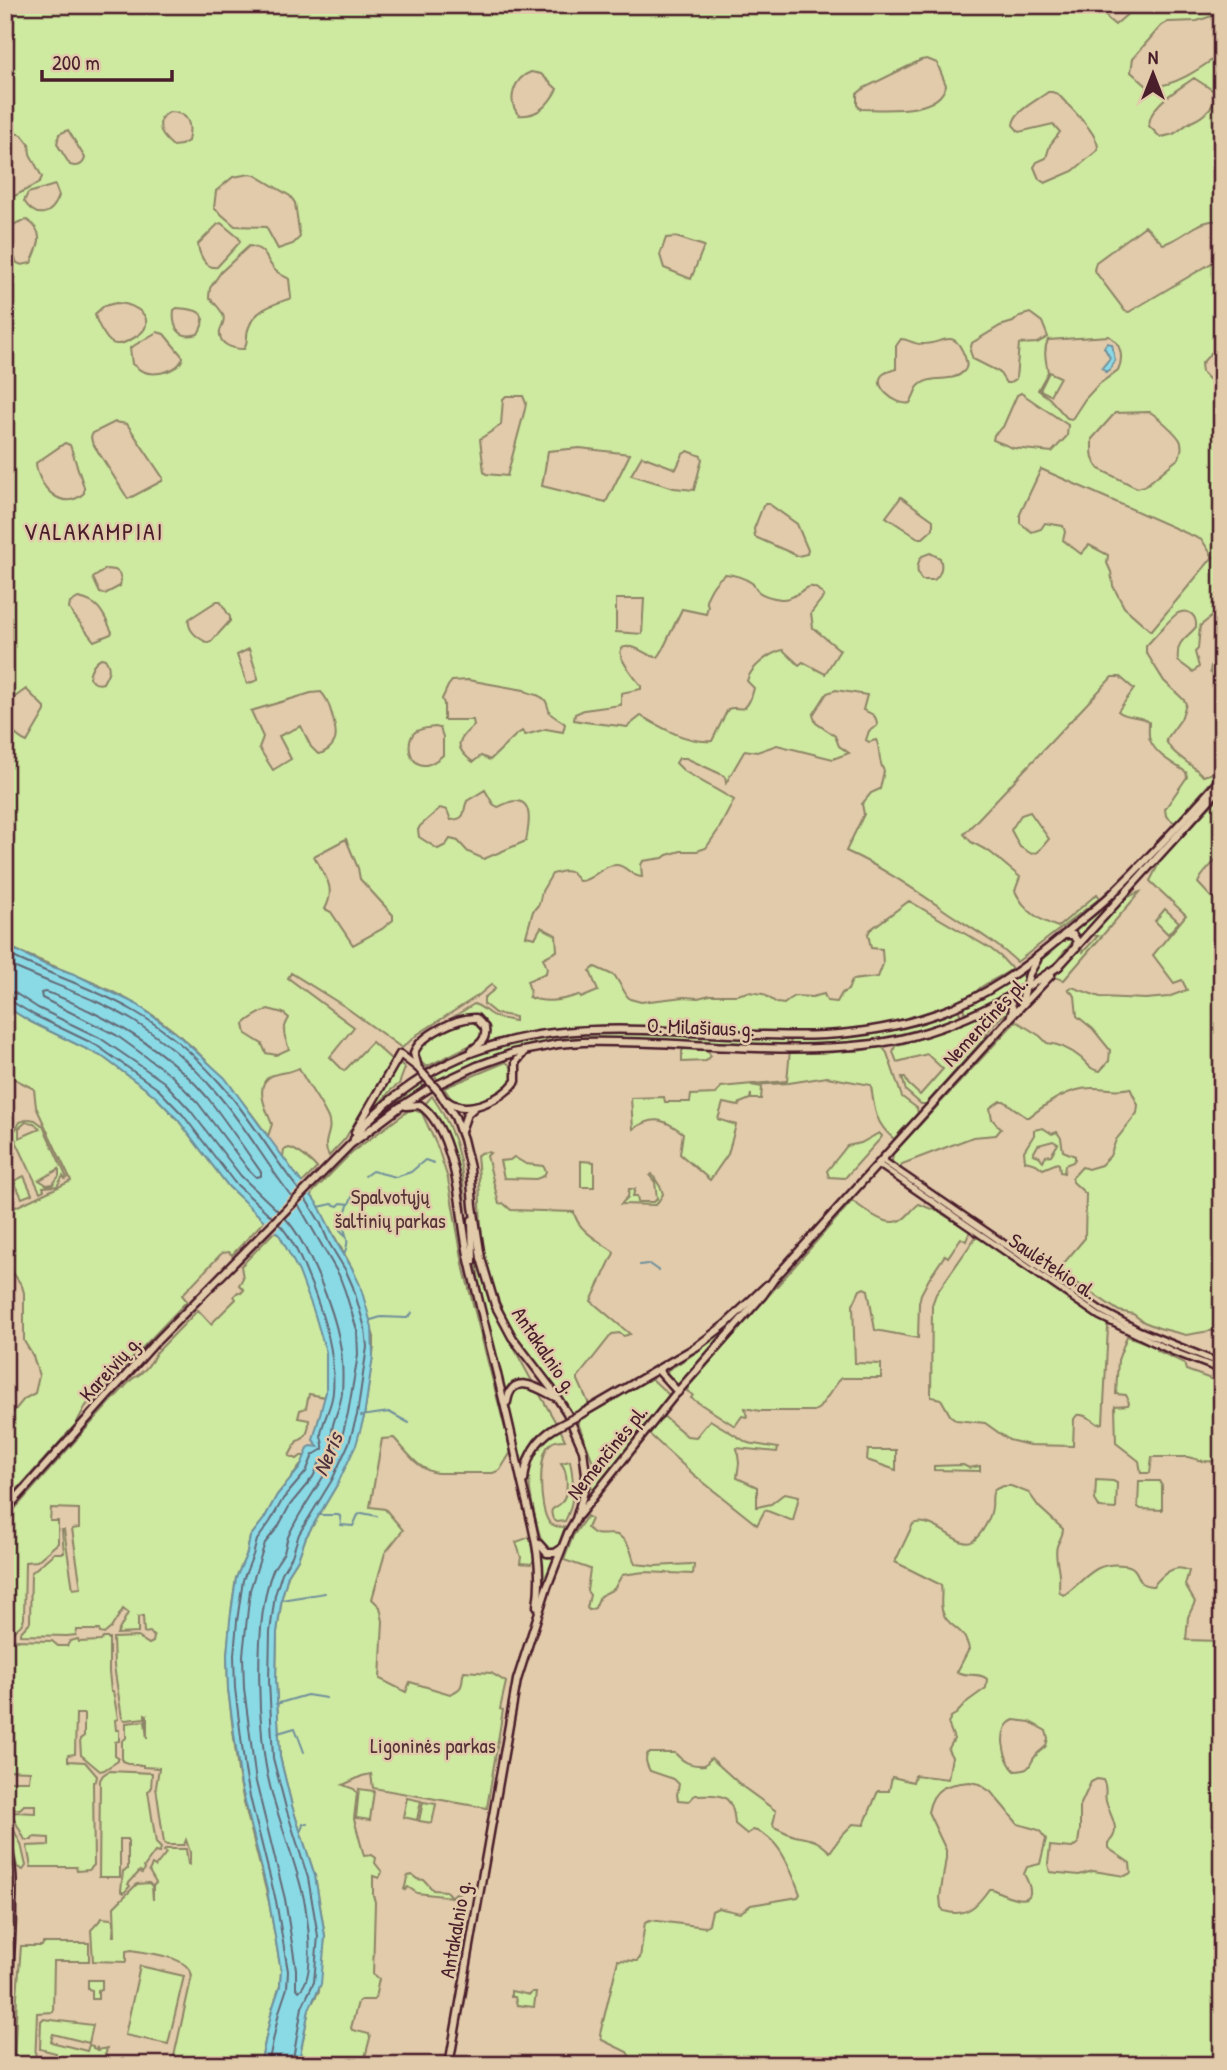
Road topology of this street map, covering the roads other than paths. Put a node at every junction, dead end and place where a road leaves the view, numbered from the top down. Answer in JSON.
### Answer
{"nodes":[{"id":1,"x":1222,"y":778,"type":"edge"},
{"id":2,"x":1222,"y":786,"type":"edge"},
{"id":3,"x":1062,"y":936,"type":"junction"},
{"id":4,"x":1076,"y":947,"type":"junction"},
{"id":5,"x":1040,"y":956,"type":"junction"},
{"id":6,"x":1059,"y":966,"type":"junction"},
{"id":7,"x":1027,"y":987,"type":"junction"},
{"id":8,"x":1002,"y":1000,"type":"junction"},
{"id":9,"x":962,"y":1004,"type":"junction"},
{"id":10,"x":1020,"y":1007,"type":"junction"},
{"id":11,"x":969,"y":1016,"type":"junction"},
{"id":12,"x":1011,"y":1017,"type":"junction"},
{"id":13,"x":793,"y":1035,"type":"junction"},
{"id":14,"x":792,"y":1048,"type":"junction"},
{"id":15,"x":527,"y":1050,"type":"junction"},
{"id":16,"x":468,"y":1054,"type":"junction"},
{"id":17,"x":489,"y":1060,"type":"junction"},
{"id":18,"x":418,"y":1068,"type":"junction"},
{"id":19,"x":516,"y":1068,"type":"junction"},
{"id":20,"x":445,"y":1100,"type":"junction"},
{"id":21,"x":476,"y":1106,"type":"junction"},
{"id":22,"x":400,"y":1107,"type":"junction"},
{"id":23,"x":461,"y":1131,"type":"junction"},
{"id":24,"x":351,"y":1144,"type":"junction"},
{"id":25,"x":880,"y":1162,"type":"junction"},
{"id":26,"x":473,"y":1206,"type":"junction"},
{"id":27,"x":244,"y":1252,"type":"joint"},
{"id":28,"x":774,"y":1279,"type":"junction"},
{"id":29,"x":475,"y":1284,"type":"junction"},
{"id":30,"x":1222,"y":1364,"type":"edge"},
{"id":31,"x":658,"y":1370,"type":"junction"},
{"id":32,"x":1222,"y":1370,"type":"edge"},
{"id":33,"x":678,"y":1392,"type":"junction"},
{"id":34,"x":557,"y":1398,"type":"junction"},
{"id":35,"x":506,"y":1408,"type":"junction"},
{"id":36,"x":525,"y":1489,"type":"junction"},
{"id":37,"x":5,"y":1511,"type":"edge"},
{"id":38,"x":576,"y":1519,"type":"junction"},
{"id":39,"x":536,"y":1536,"type":"junction"},
{"id":40,"x":563,"y":1547,"type":"junction"},
{"id":41,"x":530,"y":1635,"type":"junction"},
{"id":42,"x":5,"y":1843,"type":"edge"},
{"id":43,"x":5,"y":2032,"type":"edge"},
{"id":44,"x":449,"y":2065,"type":"edge"}],
"edges":[{"from":1,"to":3,"type":"main road","name":"Nemenčinės pl."},
{"from":2,"to":4,"type":"main road","name":"Nemenčinės pl."},
{"from":3,"to":4,"type":"main road"},
{"from":3,"to":5,"type":"main road","name":"Nemenčinės pl."},
{"from":4,"to":6,"type":"main road","name":"Nemenčinės pl."},
{"from":5,"to":7,"type":"main road"},
{"from":5,"to":9,"type":"main road","name":"O. Milašiaus g."},
{"from":6,"to":7,"type":"main road","name":"O. Milašiaus g."},
{"from":6,"to":10,"type":"main road","name":"Nemenčinės pl."},
{"from":7,"to":8,"type":"main road","name":"O. Milašiaus g."},
{"from":7,"to":10,"type":"main road"},
{"from":8,"to":11,"type":"main road","name":"O. Milašiaus g."},
{"from":8,"to":12,"type":"main road"},
{"from":9,"to":11,"type":"main road"},
{"from":9,"to":13,"type":"main road","name":"O. Milašiaus g."},
{"from":10,"to":12,"type":"main road","name":"Nemenčinės pl."},
{"from":11,"to":14,"type":"main road","name":"O. Milašiaus g."},
{"from":12,"to":25,"type":"main road","name":"Nemenčinės pl."},
{"from":13,"to":14,"type":"main road"},
{"from":13,"to":16,"type":"main road","name":"O. Milašiaus g."},
{"from":14,"to":15,"type":"main road","name":"O. Milašiaus g."},
{"from":15,"to":17,"type":"main road","name":"O. Milašiaus g."},
{"from":15,"to":19,"type":"main road"},
{"from":16,"to":18,"type":"main road"},
{"from":16,"to":24,"type":"main road","name":"O. Milašiaus g."},
{"from":17,"to":19,"type":"main road"},
{"from":17,"to":22,"type":"main road","name":"O. Milašiaus g."},
{"from":18,"to":20,"type":"main road","name":"Antakalnio g.","bridge":true},
{"from":18,"to":24,"type":"main road","name":"Antakalnio g."},
{"from":19,"to":21,"type":"main road"},
{"from":20,"to":21,"type":"main road"},
{"from":20,"to":23,"type":"main road","name":"Antakalnio g."},
{"from":21,"to":23,"type":"main road"},
{"from":22,"to":24,"type":"main road","name":"O. Milašiaus g."},
{"from":22,"to":29,"type":"main road","name":"Antakalnio g."},
{"from":23,"to":26,"type":"main road","name":"Antakalnio g."},
{"from":24,"to":27,"type":"main road","name":"O. Milašiaus g."},
{"from":25,"to":28,"type":"main road","name":"Nemenčinės pl."},
{"from":25,"to":30,"type":"main road","name":"Saulėtekio al."},
{"from":25,"to":32,"type":"main road","name":"Saulėtekio al."},
{"from":26,"to":29,"type":"main road"},
{"from":26,"to":34,"type":"main road","name":"Antakalnio g."},
{"from":27,"to":37,"type":"main road","name":"Kareivių g."},
{"from":28,"to":31,"type":"main road","name":"Nemenčinės pl."},
{"from":28,"to":33,"type":"main road","name":"Nemenčinės pl."},
{"from":29,"to":35,"type":"main road","name":"Antakalnio g."},
{"from":31,"to":33,"type":"main road"},
{"from":31,"to":36,"type":"main road","name":"Nemenčinės pl.","bridge":true},
{"from":33,"to":38,"type":"main road","name":"Nemenčinės pl."},
{"from":34,"to":35,"type":"main road"},
{"from":34,"to":38,"type":"main road","name":"Antakalnio g."},
{"from":35,"to":36,"type":"main road","name":"Antakalnio g."},
{"from":36,"to":39,"type":"main road","name":"Antakalnio g."},
{"from":38,"to":40,"type":"main road","name":"Antakalnio g."},
{"from":39,"to":40,"type":"main road"},
{"from":39,"to":41,"type":"main road","name":"Antakalnio g."},
{"from":40,"to":41,"type":"main road","name":"Antakalnio g."},
{"from":41,"to":44,"type":"main road","name":"Antakalnio g."},
{"from":42,"to":43,"type":"main road"}]}
